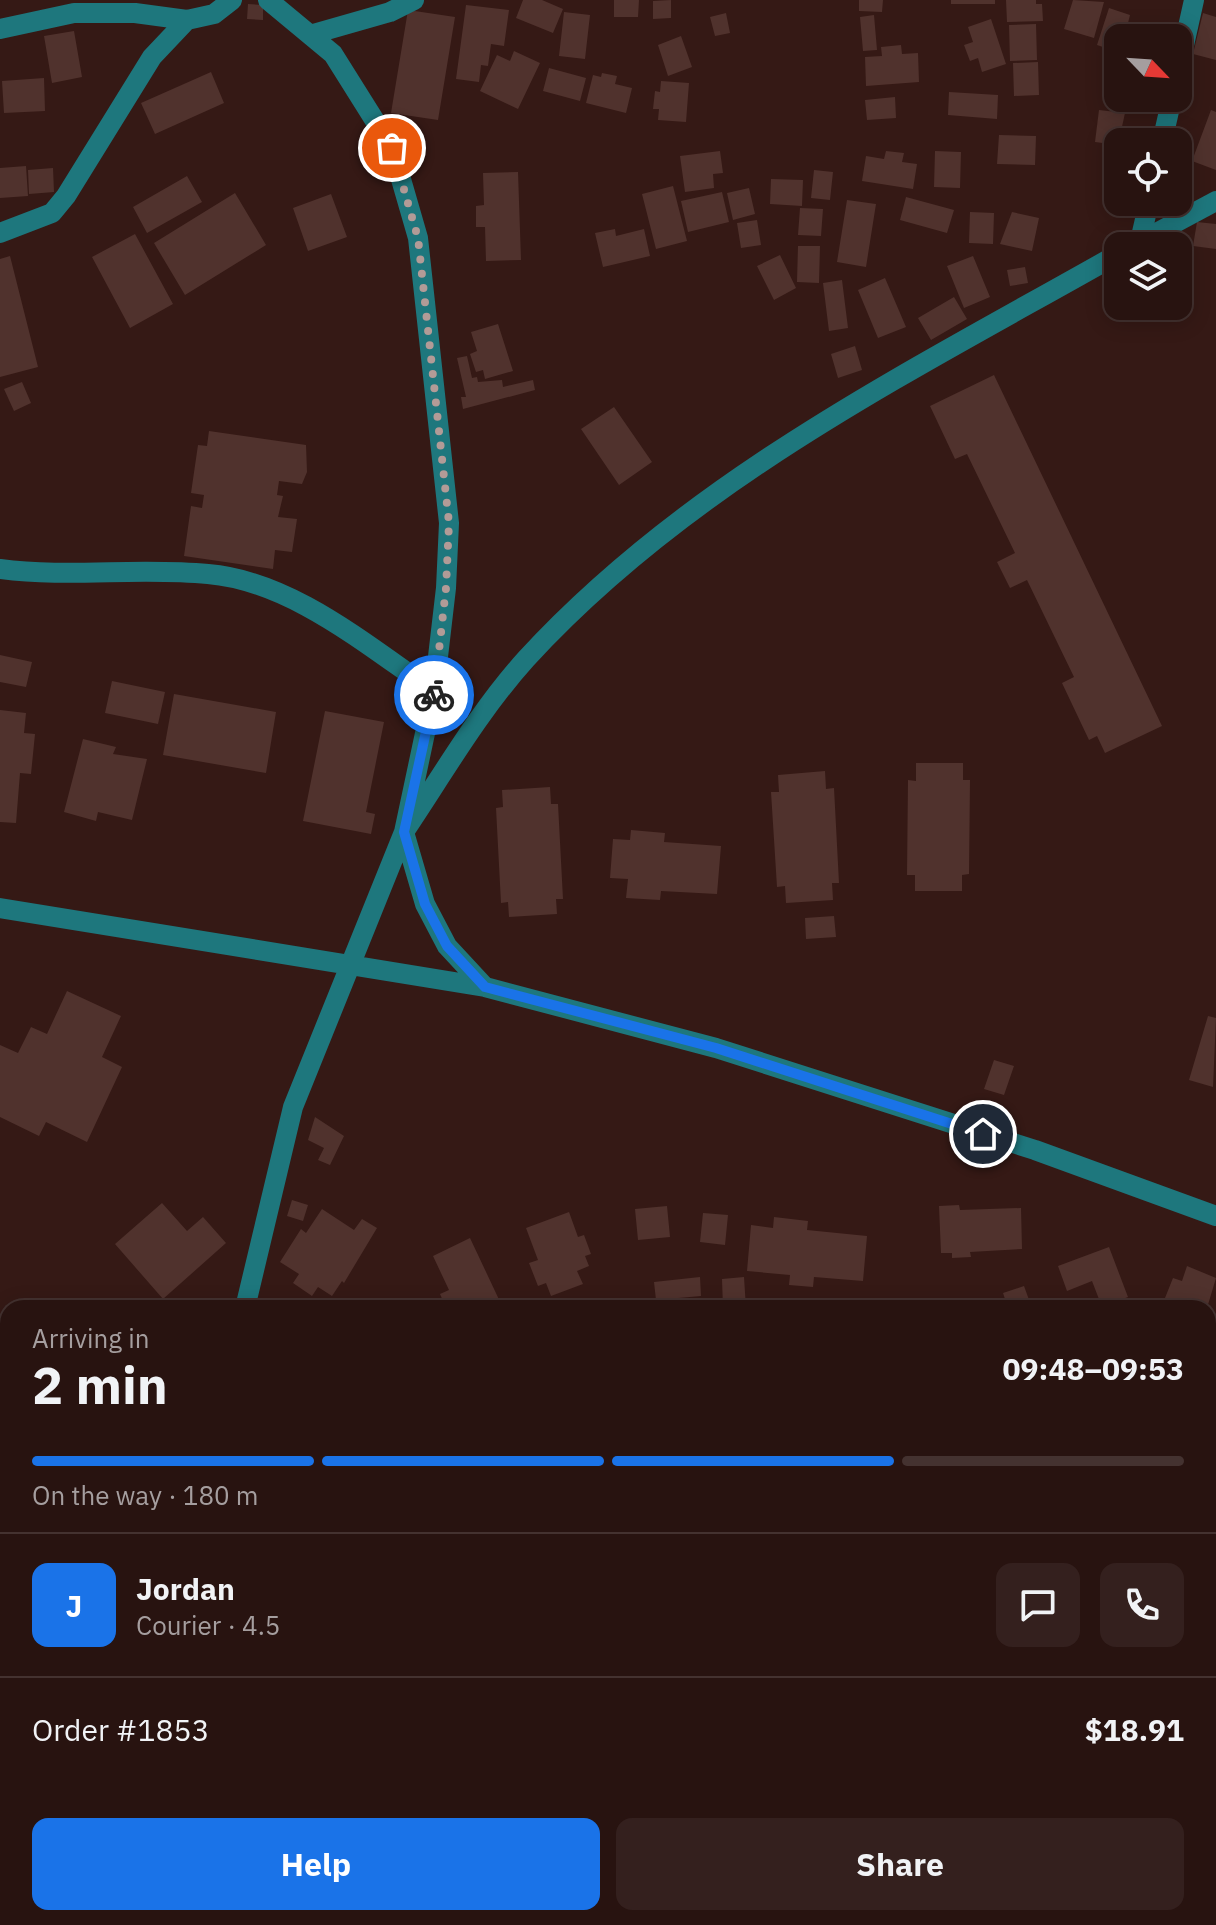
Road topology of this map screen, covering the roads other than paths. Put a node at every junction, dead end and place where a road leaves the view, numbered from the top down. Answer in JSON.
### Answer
{"nodes":[{"id":1,"x":232,"y":0,"type":"edge"},
{"id":2,"x":268,"y":0,"type":"edge"},
{"id":3,"x":414,"y":0,"type":"edge"},
{"id":4,"x":1194,"y":0,"type":"edge"},
{"id":5,"x":187,"y":20,"type":"junction"},
{"id":6,"x":1189,"y":24,"type":"edge"},
{"id":7,"x":0,"y":29,"type":"edge"},
{"id":8,"x":313,"y":34,"type":"junction"},
{"id":9,"x":1216,"y":201,"type":"edge"},
{"id":10,"x":1158,"y":232,"type":"edge"},
{"id":11,"x":0,"y":233,"type":"edge"},
{"id":12,"x":1104,"y":262,"type":"edge"},
{"id":13,"x":0,"y":569,"type":"edge"},
{"id":14,"x":434,"y":691,"type":"junction"},
{"id":15,"x":404,"y":832,"type":"junction"},
{"id":16,"x":0,"y":908,"type":"edge"},
{"id":17,"x":353,"y":967,"type":"junction"},
{"id":18,"x":485,"y":987,"type":"junction"},
{"id":19,"x":1216,"y":1216,"type":"edge"},
{"id":20,"x":247,"y":1300,"type":"edge"}],
"edges":[{"from":1,"to":5,"type":"street"},
{"from":2,"to":8,"type":"street"},
{"from":3,"to":8,"type":"street"},
{"from":4,"to":6,"type":"street"},
{"from":5,"to":7,"type":"street"},
{"from":5,"to":11,"type":"street"},
{"from":8,"to":14,"type":"street"},
{"from":9,"to":10,"type":"street"},
{"from":12,"to":15,"type":"street"},
{"from":13,"to":14,"type":"street"},
{"from":14,"to":15,"type":"street"},
{"from":15,"to":17,"type":"street"},
{"from":15,"to":18,"type":"street"},
{"from":16,"to":17,"type":"street"},
{"from":17,"to":18,"type":"street"},
{"from":17,"to":20,"type":"street"},
{"from":18,"to":19,"type":"street"}]}
